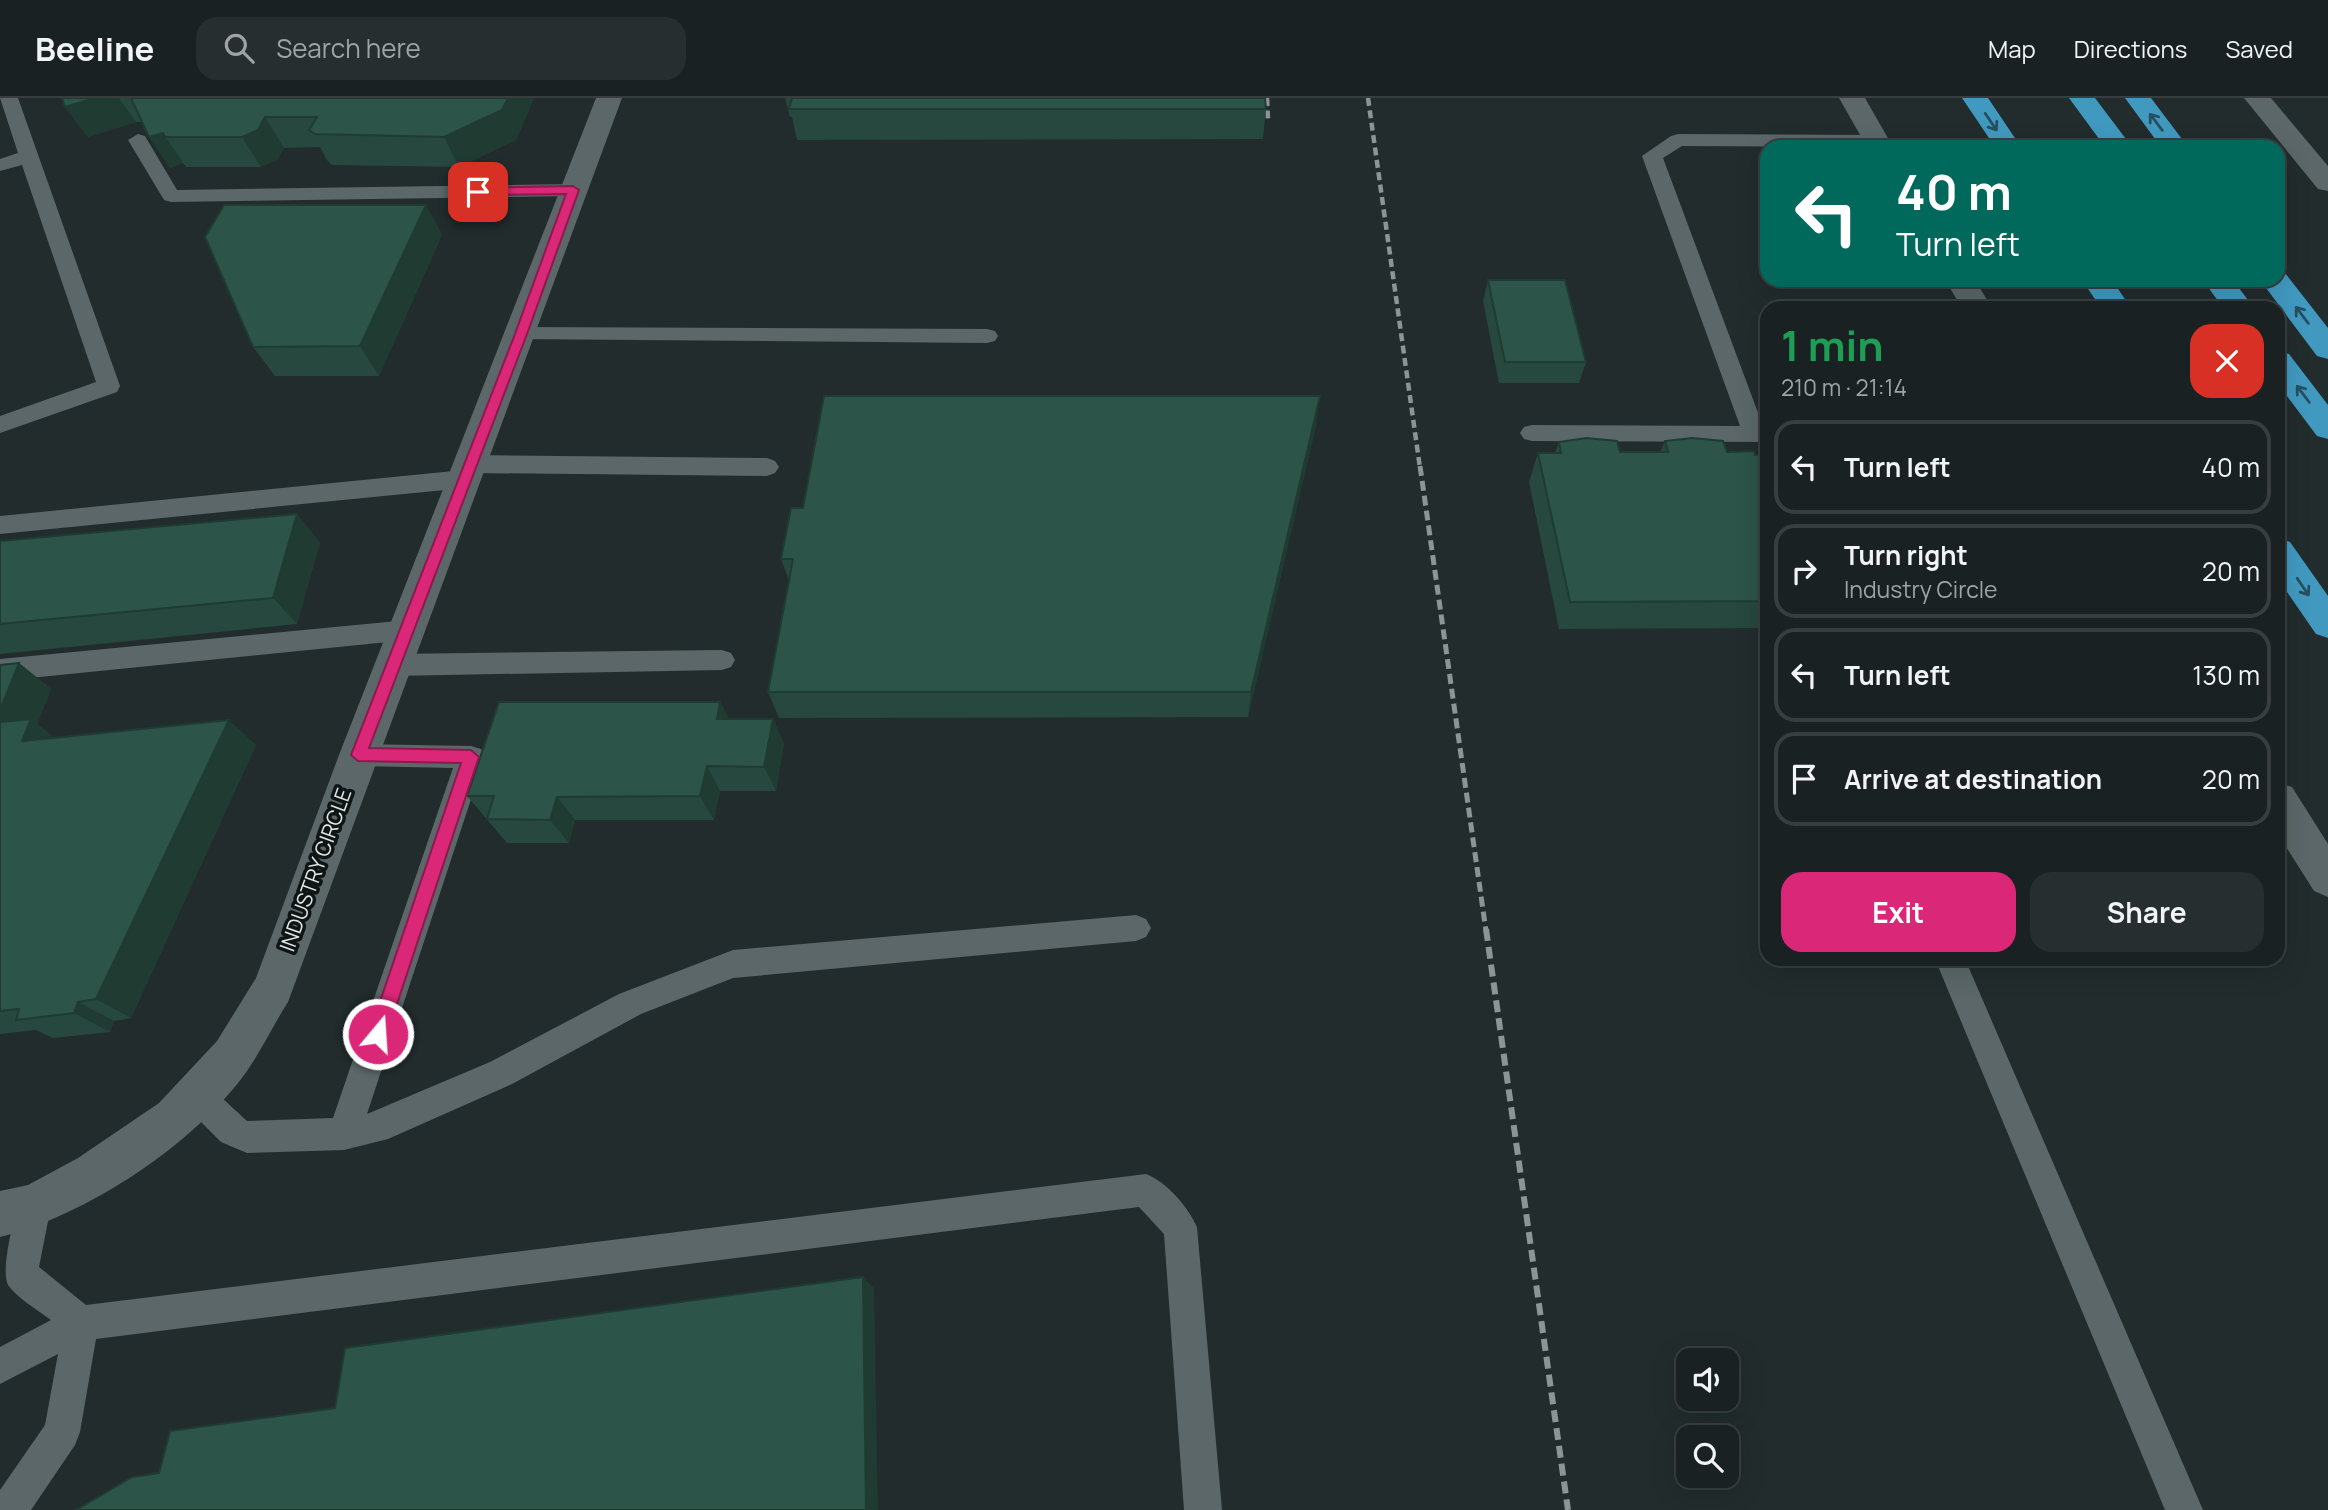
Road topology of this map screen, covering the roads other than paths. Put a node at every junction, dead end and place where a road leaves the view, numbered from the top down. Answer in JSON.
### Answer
{"nodes":[{"id":1,"x":9,"y":98,"type":"edge"},
{"id":2,"x":609,"y":98,"type":"edge"},
{"id":3,"x":1852,"y":98,"type":"edge"},
{"id":4,"x":1975,"y":98,"type":"edge"},
{"id":5,"x":2082,"y":98,"type":"edge"},
{"id":6,"x":2138,"y":98,"type":"edge"},
{"id":7,"x":2257,"y":98,"type":"edge"},
{"id":8,"x":138,"y":140,"type":"edge"},
{"id":9,"x":1877,"y":140,"type":"edge"},
{"id":10,"x":2003,"y":140,"type":"edge"},
{"id":11,"x":2114,"y":140,"type":"edge"},
{"id":12,"x":2170,"y":140,"type":"edge"},
{"id":13,"x":1760,"y":142,"type":"edge"},
{"id":14,"x":30,"y":156,"type":"junction"},
{"id":15,"x":0,"y":165,"type":"edge"},
{"id":16,"x":2328,"y":183,"type":"edge"},
{"id":17,"x":573,"y":190,"type":"junction"},
{"id":18,"x":2281,"y":287,"type":"edge"},
{"id":19,"x":521,"y":334,"type":"junction"},
{"id":20,"x":987,"y":336,"type":"dead end"},
{"id":21,"x":2328,"y":349,"type":"edge"},
{"id":22,"x":2285,"y":370,"type":"edge"},
{"id":23,"x":0,"y":425,"type":"edge"},
{"id":24,"x":2328,"y":428,"type":"edge"},
{"id":25,"x":1760,"y":431,"type":"edge"},
{"id":26,"x":1532,"y":433,"type":"dead end"},
{"id":27,"x":1760,"y":434,"type":"edge"},
{"id":28,"x":767,"y":467,"type":"dead end"},
{"id":29,"x":468,"y":472,"type":"junction"},
{"id":30,"x":0,"y":525,"type":"edge"},
{"id":31,"x":2285,"y":561,"type":"edge"},
{"id":32,"x":2328,"y":624,"type":"edge"},
{"id":33,"x":408,"y":630,"type":"junction"},
{"id":34,"x":722,"y":660,"type":"dead end"},
{"id":35,"x":392,"y":665,"type":"junction"},
{"id":36,"x":0,"y":670,"type":"edge"},
{"id":37,"x":358,"y":755,"type":"junction"},
{"id":38,"x":2285,"y":810,"type":"edge"},
{"id":39,"x":2328,"y":879,"type":"edge"},
{"id":40,"x":1136,"y":928,"type":"dead end"},
{"id":41,"x":1953,"y":966,"type":"edge"},
{"id":42,"x":197,"y":1096,"type":"junction"},
{"id":43,"x":344,"y":1134,"type":"junction"},
{"id":44,"x":17,"y":1210,"type":"edge"},
{"id":45,"x":81,"y":1323,"type":"junction"},
{"id":46,"x":0,"y":1366,"type":"edge"},
{"id":47,"x":1,"y":1510,"type":"edge"},
{"id":48,"x":1203,"y":1510,"type":"edge"},
{"id":49,"x":2184,"y":1510,"type":"edge"}],
"edges":[{"from":1,"to":14,"type":"lane"},
{"from":2,"to":17,"type":"street","name":"INDUSTRY CIRCLE"},
{"from":3,"to":9,"type":"street"},
{"from":4,"to":10,"type":"highway","one_way":true},
{"from":5,"to":11,"type":"highway"},
{"from":12,"to":6,"type":"highway","one_way":true},
{"from":7,"to":16,"type":"street"},
{"from":8,"to":17,"type":"lane"},
{"from":13,"to":25,"type":"lane"},
{"from":14,"to":15,"type":"lane"},
{"from":14,"to":23,"type":"lane"},
{"from":17,"to":19,"type":"street","name":"INDUSTRY CIRCLE"},
{"from":21,"to":18,"type":"highway","one_way":true},
{"from":19,"to":20,"type":"lane"},
{"from":19,"to":29,"type":"street","name":"INDUSTRY CIRCLE"},
{"from":24,"to":22,"type":"highway","one_way":true},
{"from":26,"to":27,"type":"lane"},
{"from":28,"to":29,"type":"lane"},
{"from":29,"to":30,"type":"lane"},
{"from":29,"to":33,"type":"street","name":"INDUSTRY CIRCLE"},
{"from":31,"to":32,"type":"highway","one_way":true},
{"from":33,"to":35,"type":"street","name":"INDUSTRY CIRCLE"},
{"from":33,"to":36,"type":"lane"},
{"from":34,"to":35,"type":"lane"},
{"from":35,"to":37,"type":"street","name":"INDUSTRY CIRCLE"},
{"from":37,"to":42,"type":"street","name":"INDUSTRY CIRCLE"},
{"from":37,"to":43,"type":"lane"},
{"from":38,"to":39,"type":"street"},
{"from":40,"to":43,"type":"lane"},
{"from":41,"to":49,"type":"lane"},
{"from":42,"to":43,"type":"lane"},
{"from":42,"to":44,"type":"street","name":"INDUSTRY CIRCLE"},
{"from":44,"to":45,"type":"lane"},
{"from":45,"to":46,"type":"lane"},
{"from":45,"to":47,"type":"lane"},
{"from":45,"to":48,"type":"lane"}]}
